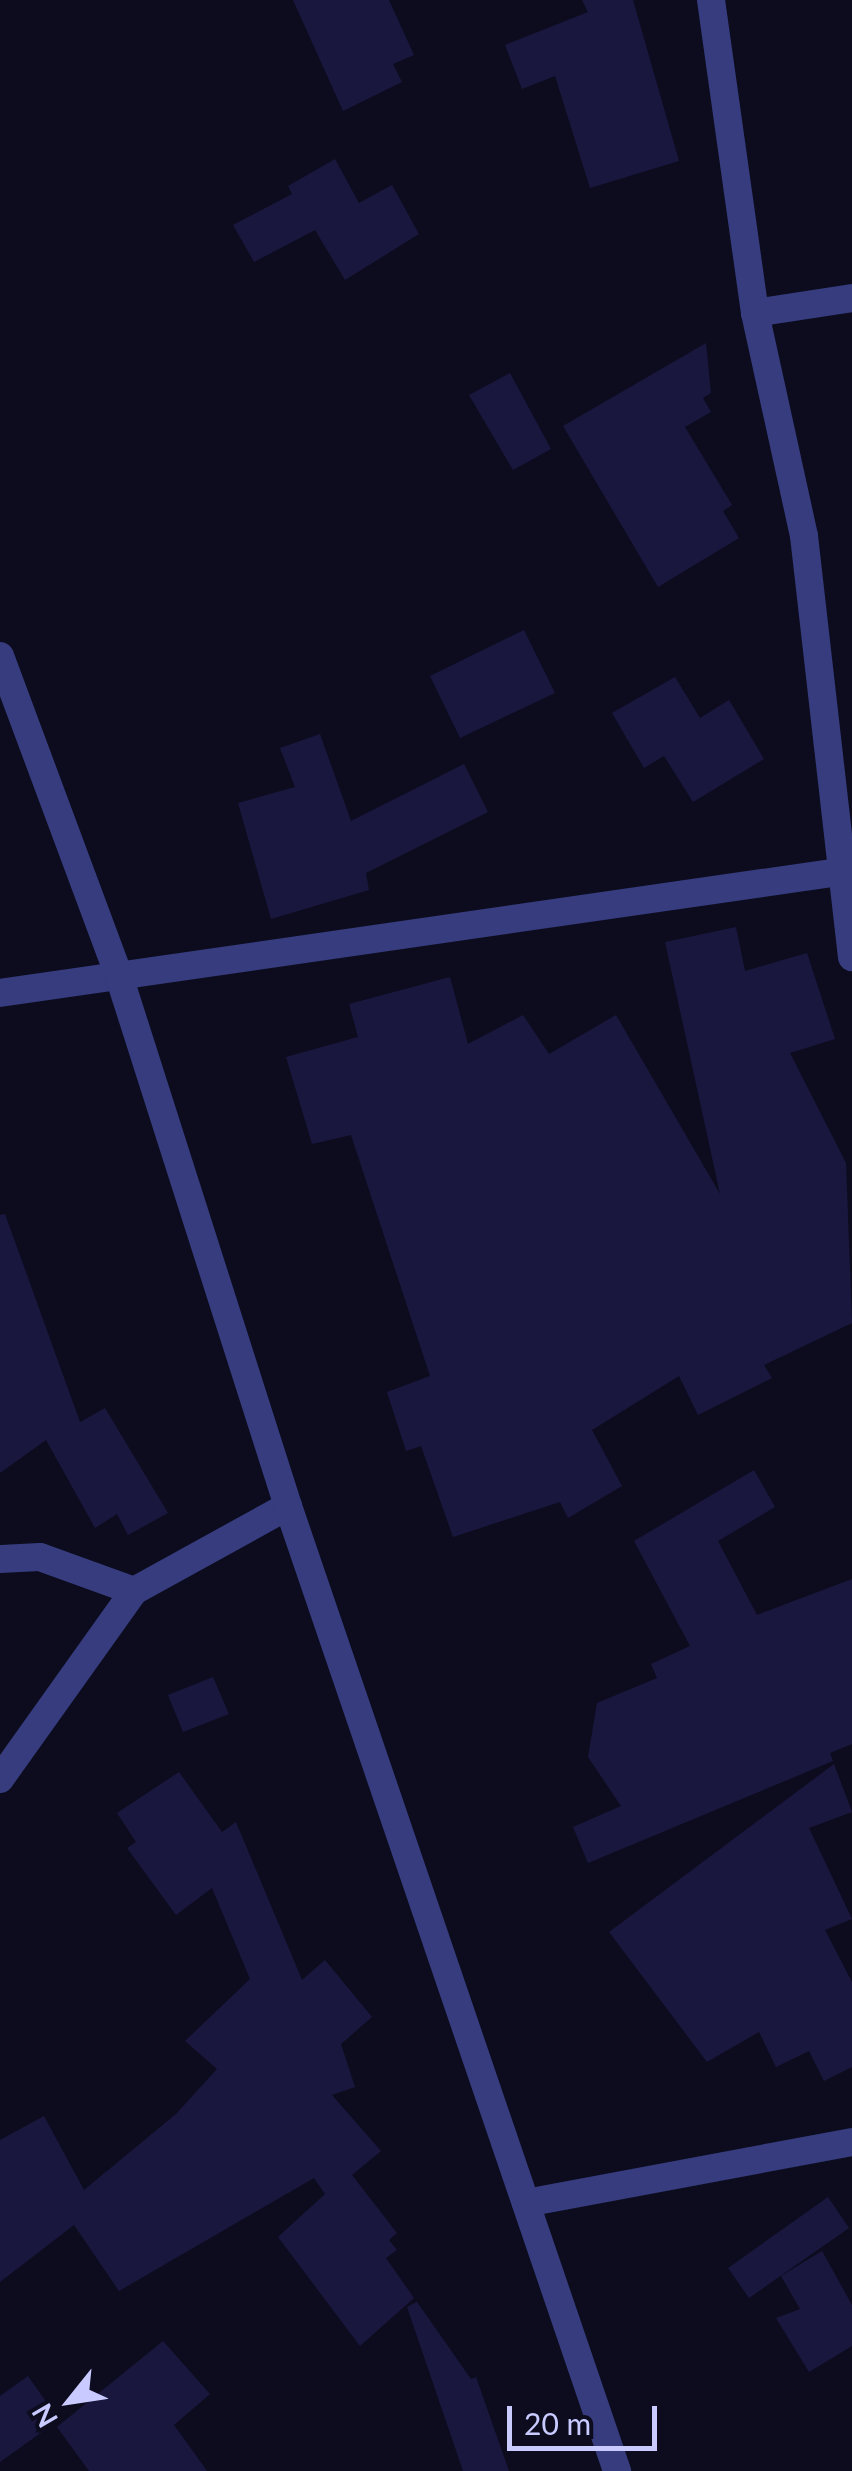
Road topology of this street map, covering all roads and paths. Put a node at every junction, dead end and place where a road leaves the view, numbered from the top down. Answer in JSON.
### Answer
{"nodes":[{"id":1,"x":711,"y":0,"type":"edge"},
{"id":2,"x":852,"y":298,"type":"edge"},
{"id":3,"x":755,"y":313,"type":"junction"},
{"id":4,"x":0,"y":656,"type":"edge"},
{"id":5,"x":845,"y":871,"type":"edge"},
{"id":6,"x":852,"y":957,"type":"edge"},
{"id":7,"x":119,"y":976,"type":"junction"},
{"id":8,"x":0,"y":993,"type":"edge"},
{"id":9,"x":288,"y":1506,"type":"junction"},
{"id":10,"x":0,"y":1559,"type":"edge"},
{"id":11,"x":134,"y":1591,"type":"junction"},
{"id":12,"x":0,"y":1779,"type":"edge"},
{"id":13,"x":852,"y":2142,"type":"edge"},
{"id":14,"x":526,"y":2203,"type":"junction"},
{"id":15,"x":617,"y":2471,"type":"edge"}],
"edges":[{"from":1,"to":3,"type":"street"},
{"from":2,"to":3,"type":"street"},
{"from":3,"to":5,"type":"street"},
{"from":4,"to":7,"type":"street"},
{"from":5,"to":6,"type":"street"},
{"from":5,"to":7,"type":"street"},
{"from":7,"to":8,"type":"street"},
{"from":7,"to":9,"type":"street"},
{"from":9,"to":11,"type":"street"},
{"from":9,"to":14,"type":"street"},
{"from":10,"to":11,"type":"street"},
{"from":11,"to":12,"type":"street"},
{"from":13,"to":14,"type":"street"},
{"from":14,"to":15,"type":"street"}]}
